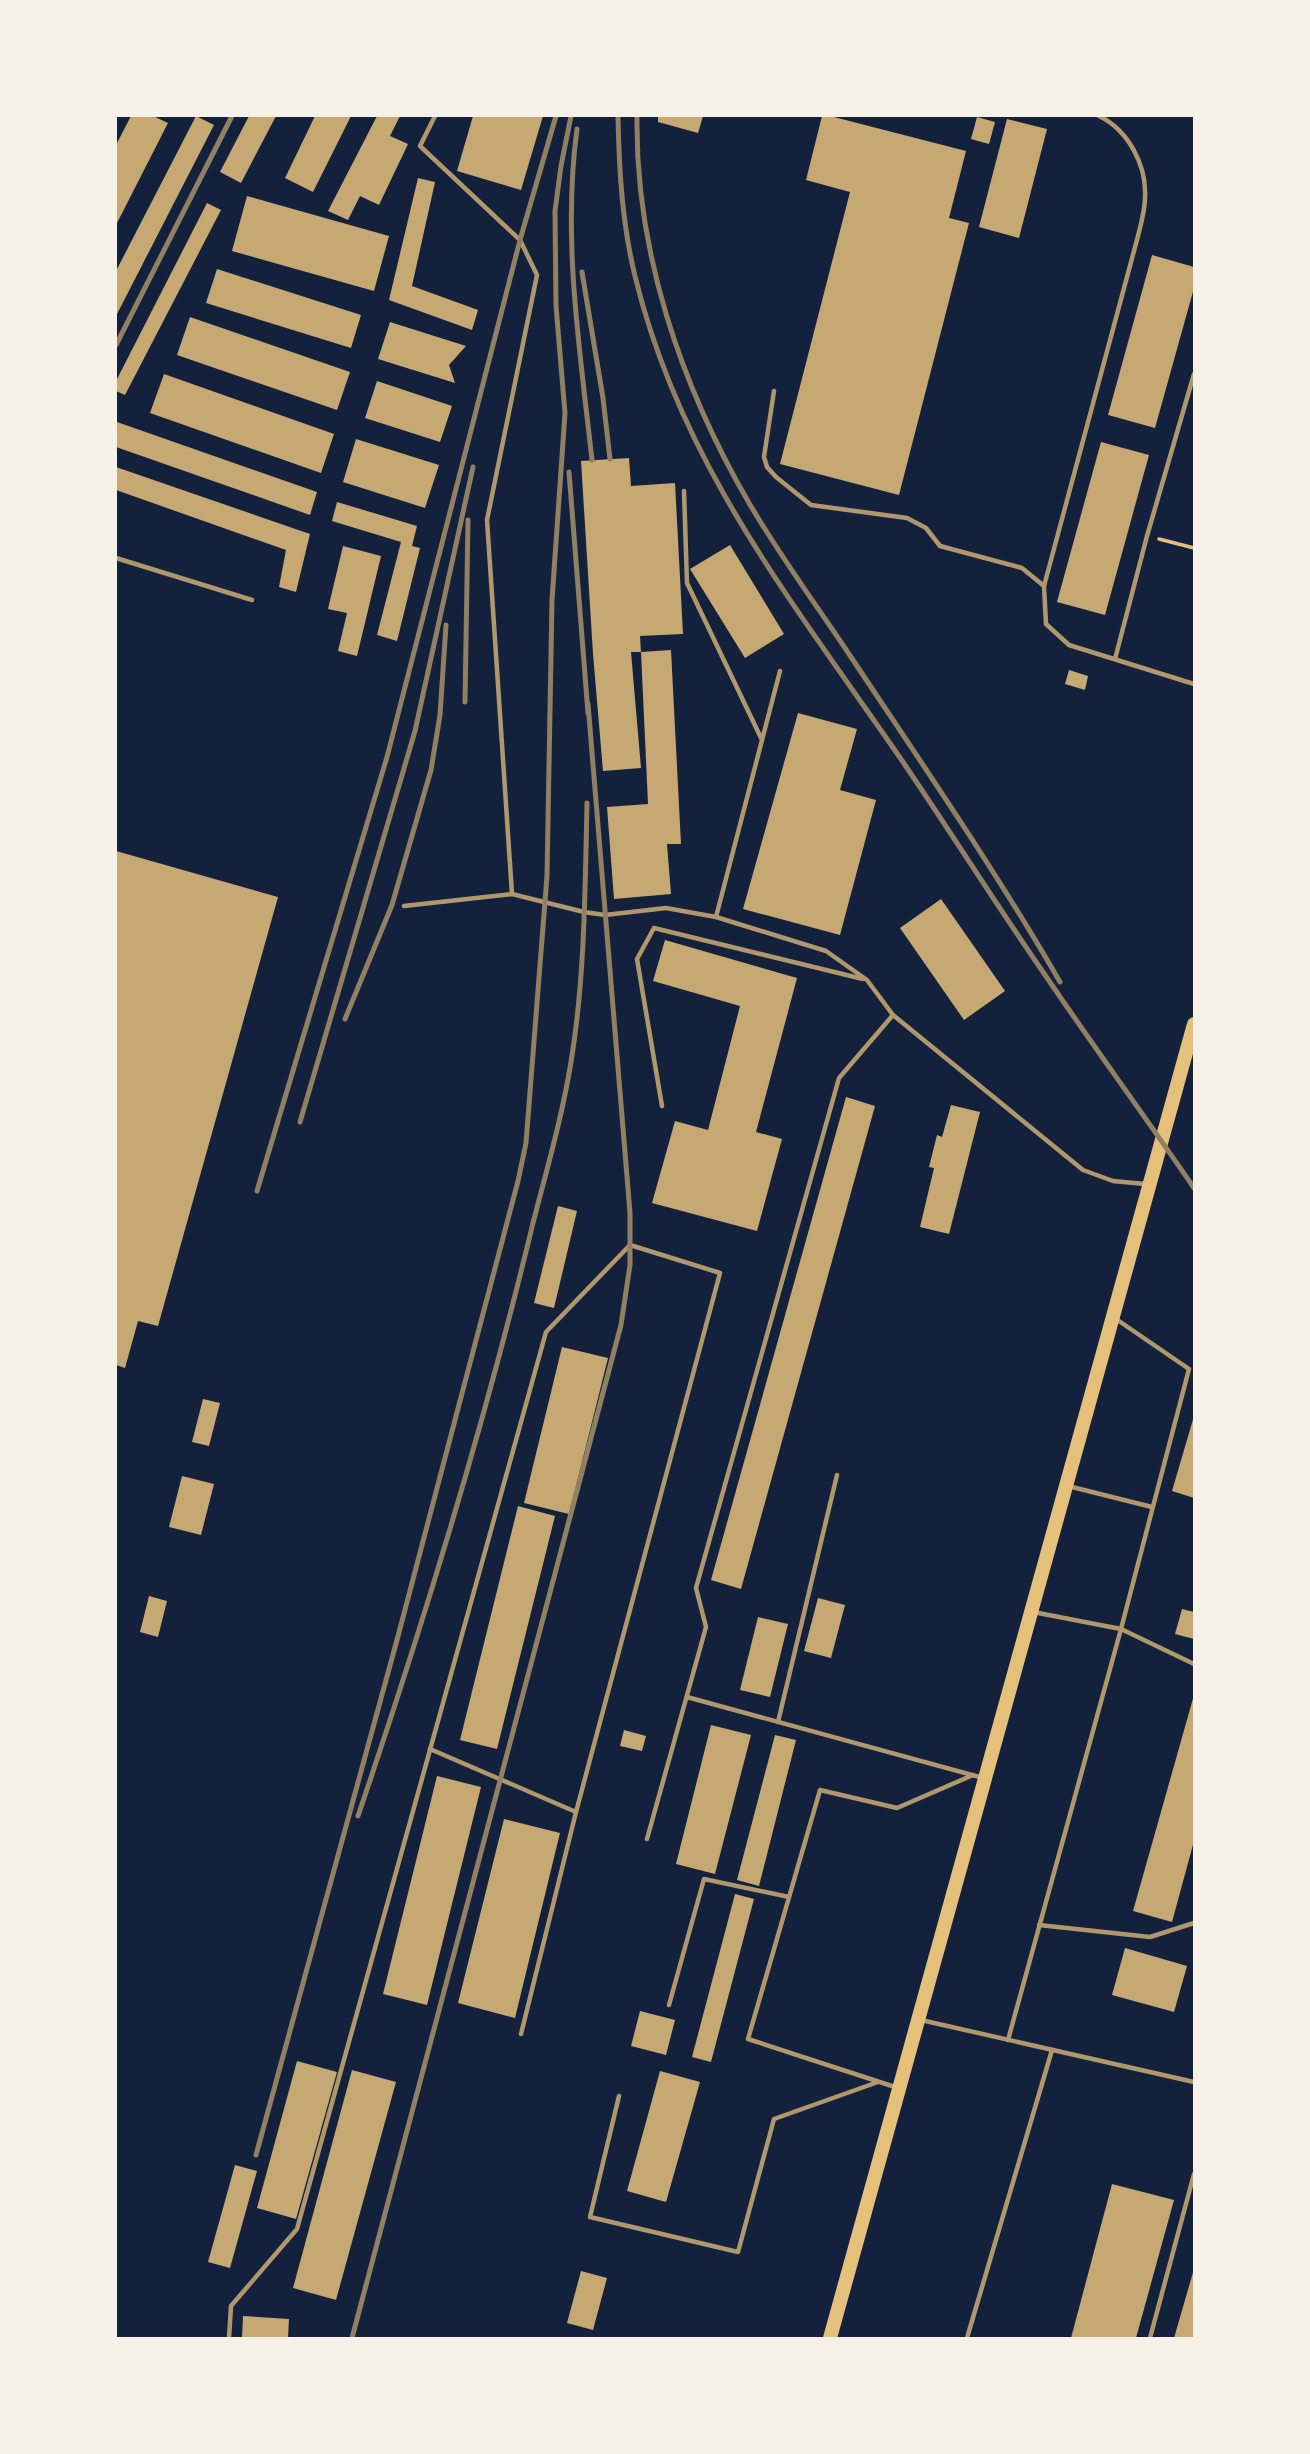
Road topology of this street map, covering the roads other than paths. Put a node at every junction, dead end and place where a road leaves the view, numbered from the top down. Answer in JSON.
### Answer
{"nodes":[{"id":1,"x":435,"y":116,"type":"edge"},
{"id":2,"x":1099,"y":116,"type":"edge"},
{"id":3,"x":1195,"y":374,"type":"edge"},
{"id":4,"x":774,"y":391,"type":"dead end"},
{"id":5,"x":684,"y":491,"type":"dead end"},
{"id":6,"x":116,"y":558,"type":"edge"},
{"id":7,"x":1044,"y":586,"type":"junction"},
{"id":8,"x":252,"y":600,"type":"dead end"},
{"id":9,"x":1115,"y":659,"type":"junction"},
{"id":10,"x":780,"y":671,"type":"dead end"},
{"id":11,"x":1195,"y":684,"type":"edge"},
{"id":12,"x":762,"y":740,"type":"junction"},
{"id":13,"x":512,"y":894,"type":"junction"},
{"id":14,"x":404,"y":906,"type":"dead end"},
{"id":15,"x":716,"y":918,"type":"junction"},
{"id":16,"x":867,"y":980,"type":"junction"},
{"id":17,"x":893,"y":1015,"type":"junction"},
{"id":18,"x":1195,"y":1024,"type":"edge"},
{"id":19,"x":662,"y":1106,"type":"dead end"},
{"id":20,"x":1150,"y":1184,"type":"junction"},
{"id":21,"x":1114,"y":1318,"type":"junction"},
{"id":22,"x":1192,"y":1370,"type":"edge"},
{"id":23,"x":837,"y":1475,"type":"dead end"},
{"id":24,"x":1068,"y":1486,"type":"junction"},
{"id":25,"x":1152,"y":1507,"type":"junction"},
{"id":26,"x":1032,"y":1611,"type":"junction"},
{"id":27,"x":1121,"y":1629,"type":"junction"},
{"id":28,"x":1195,"y":1664,"type":"edge"},
{"id":29,"x":687,"y":1697,"type":"junction"},
{"id":30,"x":778,"y":1722,"type":"junction"},
{"id":31,"x":430,"y":1749,"type":"junction"},
{"id":32,"x":980,"y":1777,"type":"junction"},
{"id":33,"x":576,"y":1812,"type":"junction"},
{"id":34,"x":647,"y":1839,"type":"dead end"},
{"id":35,"x":789,"y":1897,"type":"junction"},
{"id":36,"x":1195,"y":1923,"type":"edge"},
{"id":37,"x":1039,"y":1925,"type":"junction"},
{"id":38,"x":669,"y":2005,"type":"dead end"},
{"id":39,"x":920,"y":2020,"type":"junction"},
{"id":40,"x":521,"y":2034,"type":"dead end"},
{"id":41,"x":1008,"y":2040,"type":"junction"},
{"id":42,"x":1052,"y":2050,"type":"junction"},
{"id":43,"x":878,"y":2081,"type":"junction"},
{"id":44,"x":1195,"y":2082,"type":"edge"},
{"id":45,"x":901,"y":2089,"type":"junction"},
{"id":46,"x":619,"y":2096,"type":"dead end"},
{"id":47,"x":1195,"y":2174,"type":"edge"},
{"id":48,"x":229,"y":2339,"type":"edge"},
{"id":49,"x":830,"y":2339,"type":"edge"},
{"id":50,"x":967,"y":2339,"type":"edge"},
{"id":51,"x":1150,"y":2339,"type":"edge"}],
"edges":[{"from":1,"to":13,"type":"lane"},
{"from":2,"to":7,"type":"lane"},
{"from":3,"to":9,"type":"lane"},
{"from":4,"to":7,"type":"lane"},
{"from":5,"to":12,"type":"lane"},
{"from":6,"to":8,"type":"lane"},
{"from":7,"to":9,"type":"lane"},
{"from":9,"to":11,"type":"lane"},
{"from":10,"to":12,"type":"lane"},
{"from":12,"to":15,"type":"lane"},
{"from":13,"to":14,"type":"lane"},
{"from":13,"to":15,"type":"lane"},
{"from":15,"to":16,"type":"lane"},
{"from":16,"to":17,"type":"lane"},
{"from":16,"to":19,"type":"lane"},
{"from":17,"to":20,"type":"lane"},
{"from":17,"to":29,"type":"lane"},
{"from":18,"to":20,"type":"main road"},
{"from":20,"to":21,"type":"main road"},
{"from":21,"to":22,"type":"lane"},
{"from":21,"to":24,"type":"main road"},
{"from":22,"to":25,"type":"lane"},
{"from":23,"to":30,"type":"lane"},
{"from":24,"to":25,"type":"lane"},
{"from":24,"to":26,"type":"main road"},
{"from":25,"to":27,"type":"lane"},
{"from":26,"to":27,"type":"lane"},
{"from":26,"to":32,"type":"main road"},
{"from":27,"to":28,"type":"lane"},
{"from":27,"to":37,"type":"lane"},
{"from":29,"to":30,"type":"lane"},
{"from":29,"to":34,"type":"lane"},
{"from":30,"to":32,"type":"lane"},
{"from":31,"to":33,"type":"lane"},
{"from":31,"to":33,"type":"lane"},
{"from":31,"to":48,"type":"lane"},
{"from":32,"to":35,"type":"lane"},
{"from":32,"to":39,"type":"main road"},
{"from":33,"to":40,"type":"lane"},
{"from":35,"to":38,"type":"lane"},
{"from":35,"to":43,"type":"lane"},
{"from":36,"to":37,"type":"lane"},
{"from":37,"to":41,"type":"lane"},
{"from":39,"to":41,"type":"lane"},
{"from":39,"to":45,"type":"main road"},
{"from":41,"to":42,"type":"lane"},
{"from":42,"to":44,"type":"lane"},
{"from":42,"to":50,"type":"lane"},
{"from":43,"to":45,"type":"lane"},
{"from":43,"to":46,"type":"lane"},
{"from":45,"to":49,"type":"main road"},
{"from":47,"to":51,"type":"lane"}]}
